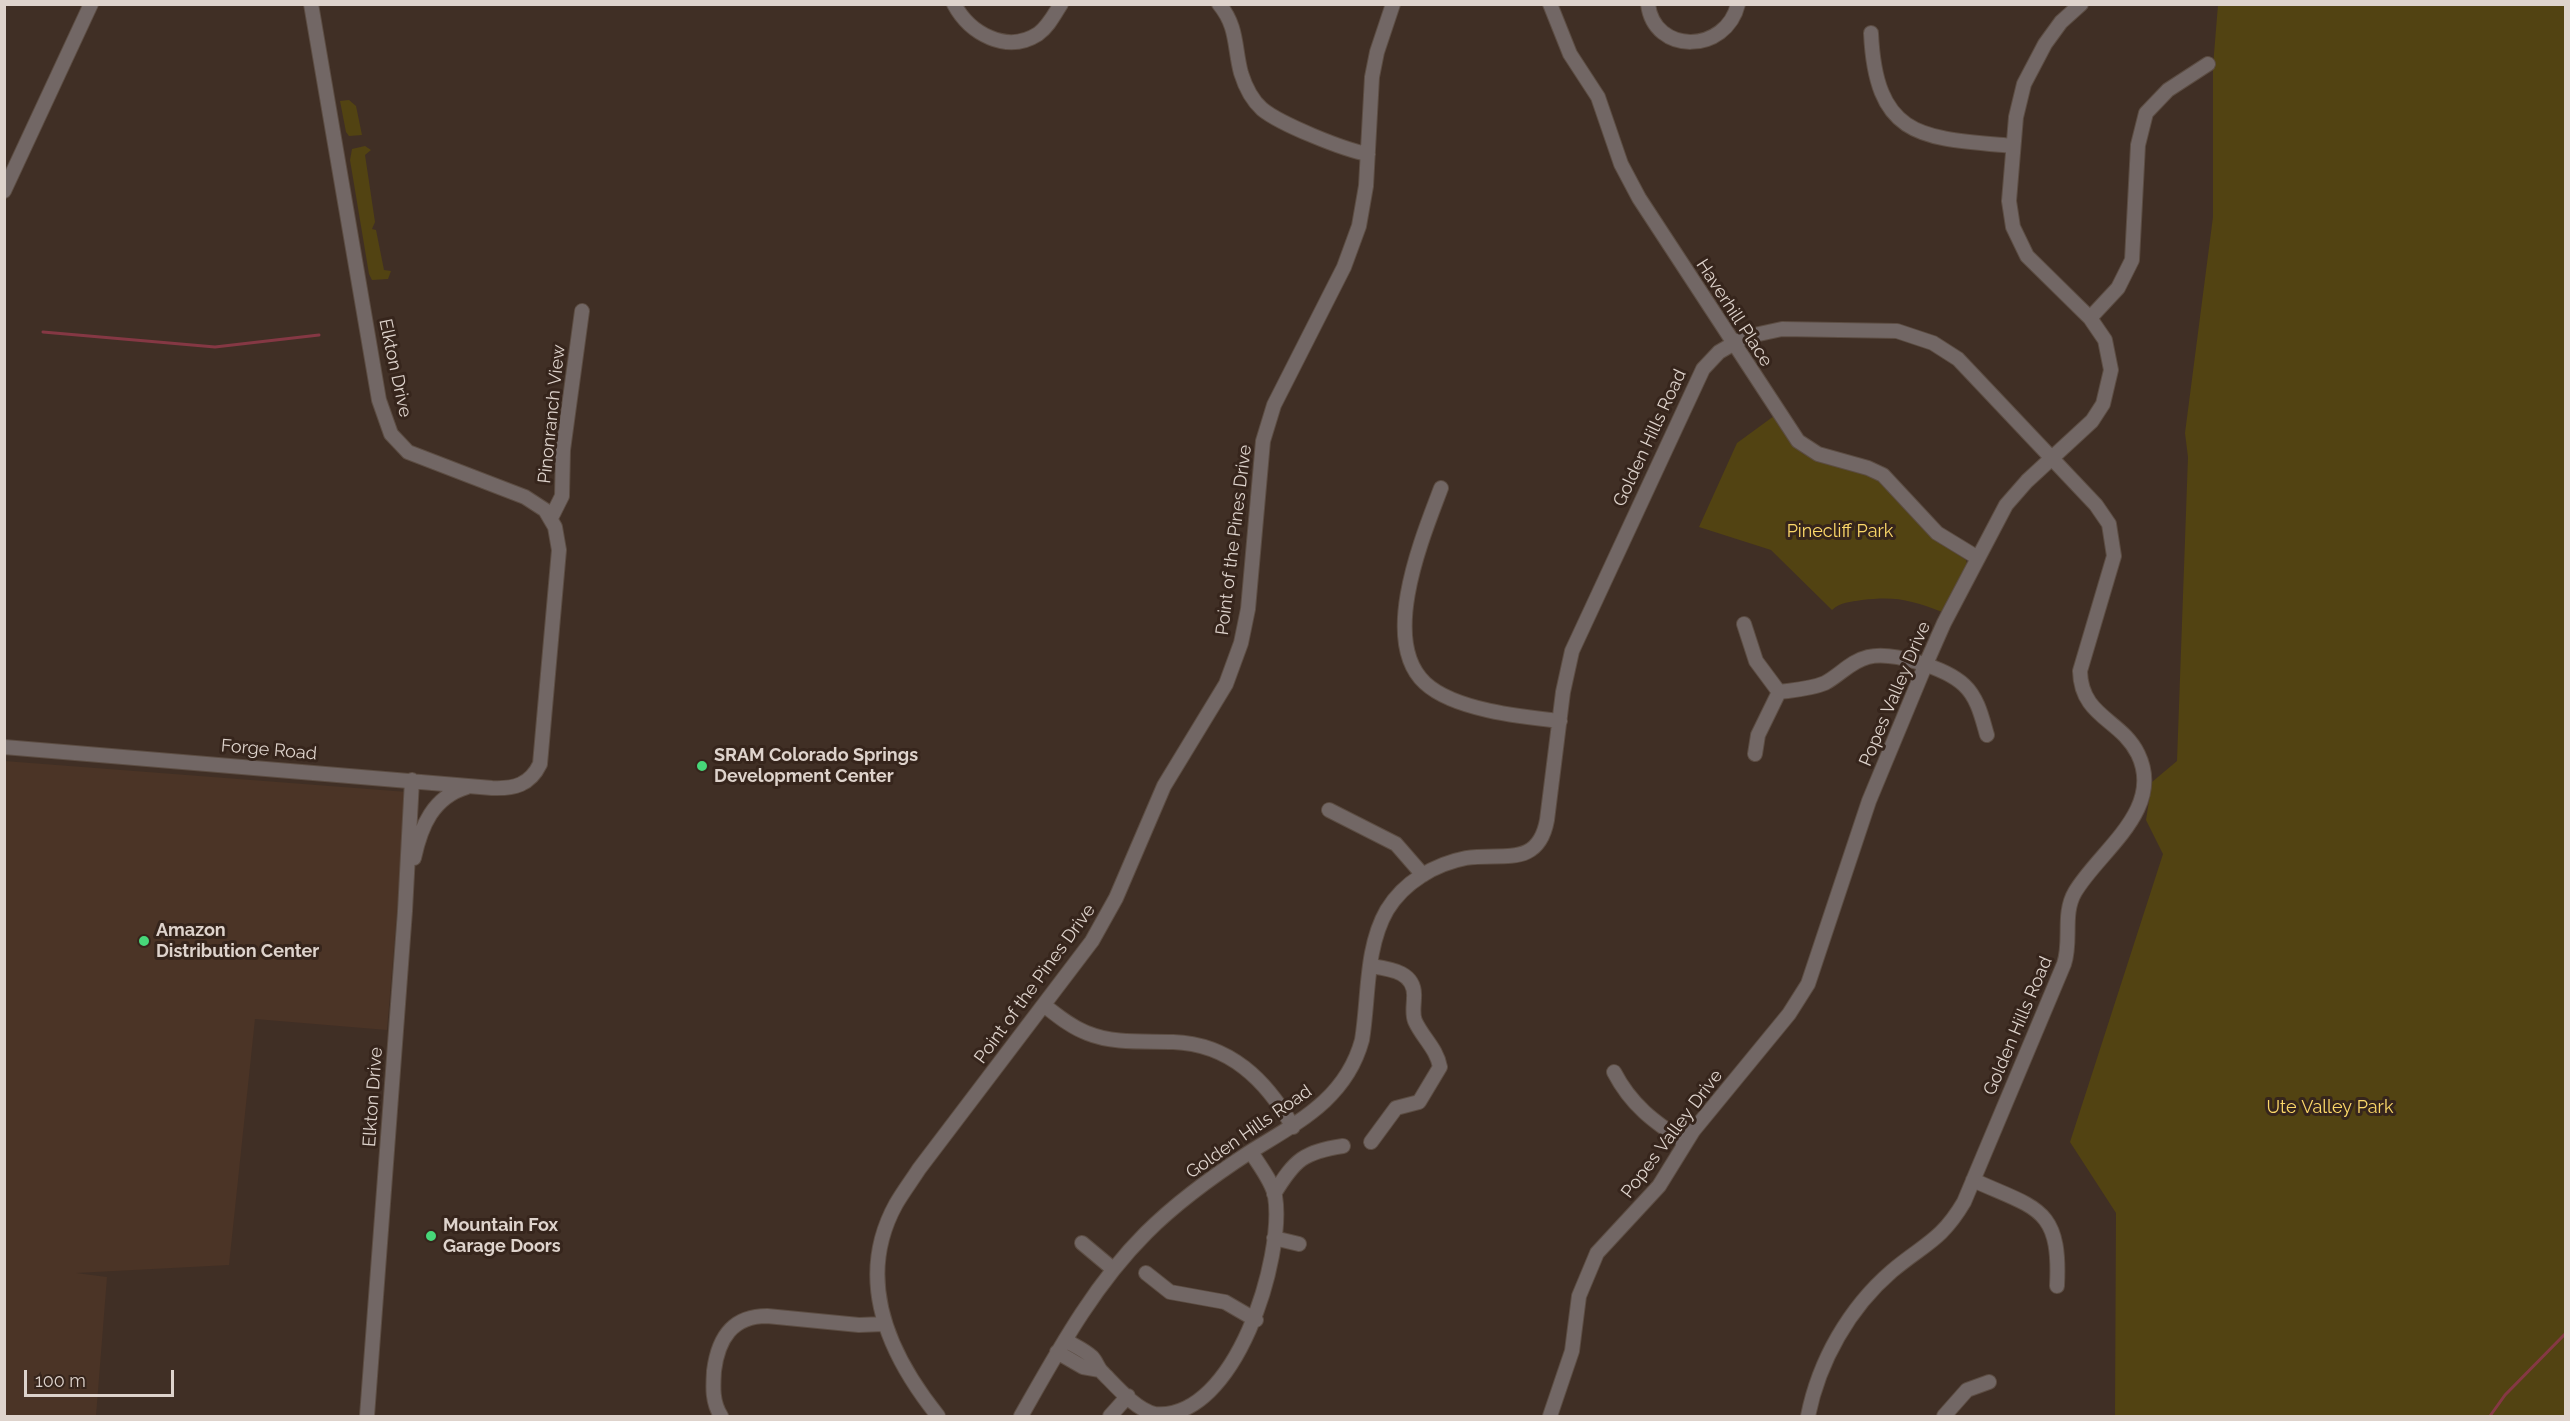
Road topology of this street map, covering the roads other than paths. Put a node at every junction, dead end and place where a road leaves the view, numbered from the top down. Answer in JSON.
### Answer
{"nodes":[{"id":1,"x":91,"y":4,"type":"edge"},
{"id":2,"x":311,"y":4,"type":"edge"},
{"id":3,"x":954,"y":4,"type":"edge"},
{"id":4,"x":1061,"y":4,"type":"edge"},
{"id":5,"x":1219,"y":4,"type":"edge"},
{"id":6,"x":1393,"y":4,"type":"edge"},
{"id":7,"x":1550,"y":4,"type":"edge"},
{"id":8,"x":1648,"y":4,"type":"edge"},
{"id":9,"x":1738,"y":4,"type":"edge"},
{"id":10,"x":2081,"y":4,"type":"edge"},
{"id":11,"x":1871,"y":33,"type":"dead end"},
{"id":12,"x":2208,"y":64,"type":"dead end"},
{"id":13,"x":2013,"y":146,"type":"junction"},
{"id":14,"x":1368,"y":154,"type":"junction"},
{"id":15,"x":4,"y":191,"type":"edge"},
{"id":16,"x":582,"y":311,"type":"dead end"},
{"id":17,"x":2090,"y":318,"type":"junction"},
{"id":18,"x":1732,"y":344,"type":"junction"},
{"id":19,"x":2052,"y":458,"type":"junction"},
{"id":20,"x":1441,"y":488,"type":"dead end"},
{"id":21,"x":551,"y":518,"type":"junction"},
{"id":22,"x":1978,"y":558,"type":"junction"},
{"id":23,"x":1744,"y":624,"type":"dead end"},
{"id":24,"x":1925,"y":666,"type":"junction"},
{"id":25,"x":1779,"y":692,"type":"junction"},
{"id":26,"x":1560,"y":721,"type":"junction"},
{"id":27,"x":1987,"y":735,"type":"dead end"},
{"id":28,"x":4,"y":747,"type":"edge"},
{"id":29,"x":1755,"y":754,"type":"dead end"},
{"id":30,"x":412,"y":780,"type":"junction"},
{"id":31,"x":470,"y":786,"type":"junction"},
{"id":32,"x":1329,"y":810,"type":"dead end"},
{"id":33,"x":1423,"y":875,"type":"junction"},
{"id":34,"x":405,"y":910,"type":"junction"},
{"id":35,"x":1371,"y":966,"type":"junction"},
{"id":36,"x":1045,"y":1006,"type":"junction"},
{"id":37,"x":1614,"y":1072,"type":"dead end"},
{"id":38,"x":1293,"y":1127,"type":"junction"},
{"id":39,"x":1371,"y":1142,"type":"dead end"},
{"id":40,"x":1685,"y":1142,"type":"junction"},
{"id":41,"x":1343,"y":1146,"type":"dead end"},
{"id":42,"x":1251,"y":1152,"type":"junction"},
{"id":43,"x":1974,"y":1179,"type":"junction"},
{"id":44,"x":1274,"y":1194,"type":"junction"},
{"id":45,"x":1274,"y":1238,"type":"junction"},
{"id":46,"x":1082,"y":1243,"type":"dead end"},
{"id":47,"x":1299,"y":1244,"type":"dead end"},
{"id":48,"x":1113,"y":1269,"type":"junction"},
{"id":49,"x":1146,"y":1273,"type":"dead end"},
{"id":50,"x":2057,"y":1286,"type":"dead end"},
{"id":51,"x":1256,"y":1320,"type":"junction"},
{"id":52,"x":884,"y":1324,"type":"junction"},
{"id":53,"x":1065,"y":1340,"type":"junction"},
{"id":54,"x":1057,"y":1352,"type":"junction"},
{"id":55,"x":1100,"y":1370,"type":"junction"},
{"id":56,"x":1989,"y":1382,"type":"dead end"},
{"id":57,"x":1128,"y":1396,"type":"junction"},
{"id":58,"x":367,"y":1416,"type":"edge"},
{"id":59,"x":721,"y":1416,"type":"edge"},
{"id":60,"x":938,"y":1416,"type":"edge"},
{"id":61,"x":1021,"y":1416,"type":"edge"},
{"id":62,"x":1110,"y":1416,"type":"edge"},
{"id":63,"x":1550,"y":1416,"type":"edge"},
{"id":64,"x":1808,"y":1416,"type":"edge"},
{"id":65,"x":1944,"y":1416,"type":"edge"}],
"edges":[{"from":1,"to":15,"type":"street"},
{"from":2,"to":21,"type":"street","name":"Elkton Drive"},
{"from":3,"to":4,"type":"street"},
{"from":5,"to":14,"type":"street"},
{"from":6,"to":14,"type":"street","name":"Point of the Pines Drive"},
{"from":7,"to":18,"type":"street","name":"Haverhill Place"},
{"from":8,"to":9,"type":"street"},
{"from":10,"to":13,"type":"street","name":"Popes Valley Drive"},
{"from":11,"to":13,"type":"street"},
{"from":12,"to":17,"type":"street"},
{"from":13,"to":17,"type":"street","name":"Popes Valley Drive"},
{"from":14,"to":36,"type":"street","name":"Point of the Pines Drive"},
{"from":16,"to":21,"type":"street","name":"Pinonranch View"},
{"from":17,"to":19,"type":"street","name":"Popes Valley Drive"},
{"from":18,"to":19,"type":"street","name":"Golden Hills Road"},
{"from":18,"to":22,"type":"street","name":"Haverhill Place"},
{"from":18,"to":26,"type":"street","name":"Golden Hills Road"},
{"from":19,"to":22,"type":"street","name":"Popes Valley Drive"},
{"from":19,"to":43,"type":"street","name":"Golden Hills Road"},
{"from":20,"to":26,"type":"street"},
{"from":21,"to":31,"type":"street","name":"Forge Road"},
{"from":22,"to":24,"type":"street","name":"Popes Valley Drive"},
{"from":23,"to":25,"type":"street"},
{"from":24,"to":25,"type":"street"},
{"from":24,"to":27,"type":"street"},
{"from":24,"to":40,"type":"street","name":"Popes Valley Drive"},
{"from":25,"to":29,"type":"street"},
{"from":26,"to":33,"type":"street","name":"Golden Hills Road"},
{"from":28,"to":30,"type":"street","name":"Forge Road"},
{"from":30,"to":31,"type":"street","name":"Forge Road"},
{"from":30,"to":34,"type":"street","name":"Elkton Drive"},
{"from":31,"to":34,"type":"street"},
{"from":32,"to":33,"type":"street"},
{"from":33,"to":35,"type":"street","name":"Golden Hills Road"},
{"from":34,"to":58,"type":"street","name":"Elkton Drive"},
{"from":35,"to":38,"type":"street","name":"Golden Hills Road"},
{"from":35,"to":39,"type":"street"},
{"from":36,"to":38,"type":"street"},
{"from":36,"to":52,"type":"street","name":"Point of the Pines Drive"},
{"from":37,"to":40,"type":"street"},
{"from":38,"to":42,"type":"street","name":"Golden Hills Road"},
{"from":40,"to":63,"type":"street","name":"Popes Valley Drive"},
{"from":41,"to":44,"type":"street"},
{"from":42,"to":44,"type":"street"},
{"from":42,"to":48,"type":"street","name":"Golden Hills Road"},
{"from":43,"to":50,"type":"street"},
{"from":43,"to":64,"type":"street","name":"Golden Hills Road"},
{"from":44,"to":45,"type":"street"},
{"from":45,"to":47,"type":"street"},
{"from":45,"to":51,"type":"street"},
{"from":46,"to":48,"type":"street"},
{"from":48,"to":53,"type":"street","name":"Golden Hills Road"},
{"from":49,"to":51,"type":"street"},
{"from":51,"to":57,"type":"street"},
{"from":52,"to":59,"type":"street"},
{"from":52,"to":60,"type":"street","name":"Point of the Pines Drive"},
{"from":53,"to":54,"type":"street","name":"Golden Hills Road"},
{"from":53,"to":55,"type":"street"},
{"from":54,"to":55,"type":"street"},
{"from":54,"to":61,"type":"street","name":"Golden Hills Road"},
{"from":55,"to":57,"type":"street"},
{"from":56,"to":65,"type":"street"},
{"from":57,"to":62,"type":"street"}]}
